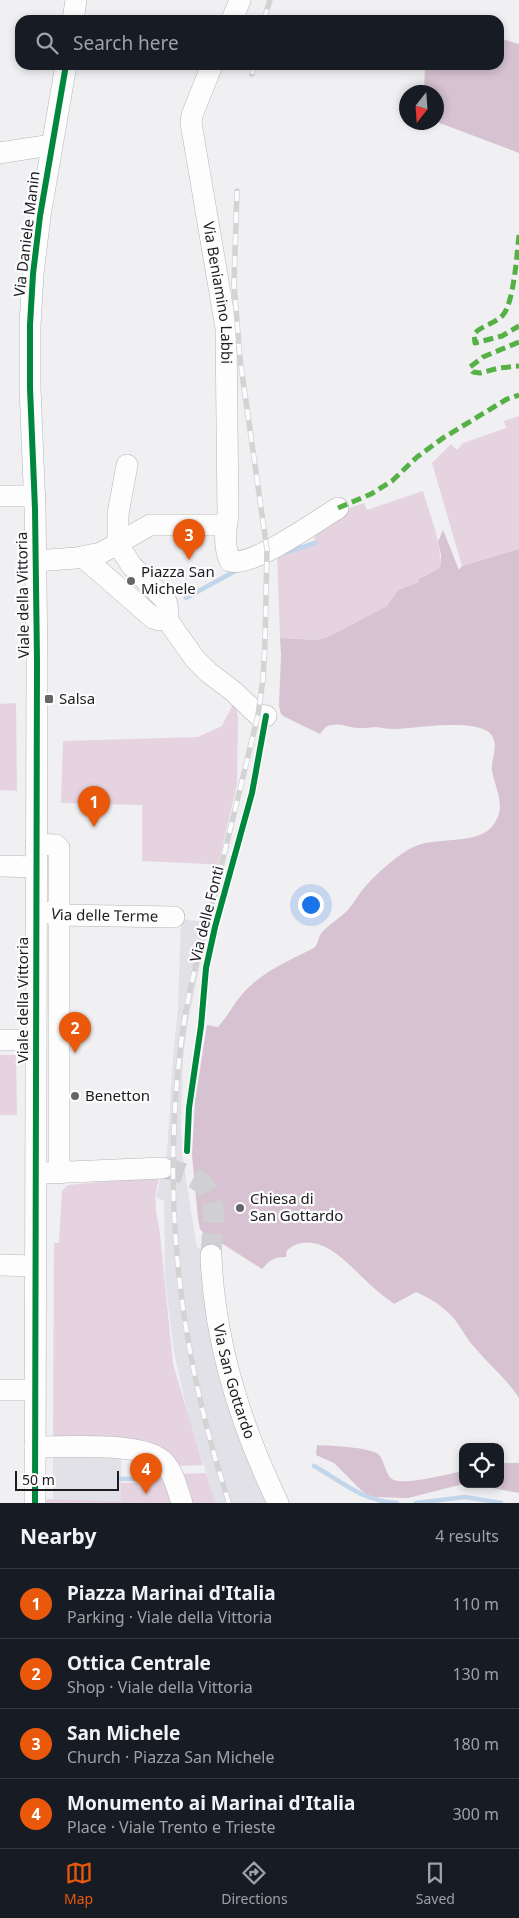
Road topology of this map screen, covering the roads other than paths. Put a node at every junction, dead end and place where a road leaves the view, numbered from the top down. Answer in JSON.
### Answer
{"nodes":[{"id":1,"x":76,"y":0,"type":"edge"},
{"id":2,"x":240,"y":0,"type":"edge"},
{"id":3,"x":74,"y":15,"type":"edge"},
{"id":4,"x":234,"y":15,"type":"edge"},
{"id":5,"x":65,"y":70,"type":"edge"},
{"id":6,"x":210,"y":70,"type":"edge"},
{"id":7,"x":51,"y":145,"type":"junction"},
{"id":8,"x":0,"y":153,"type":"edge"},
{"id":9,"x":127,"y":465,"type":"dead end"},
{"id":10,"x":0,"y":496,"type":"edge"},
{"id":11,"x":35,"y":496,"type":"junction"},
{"id":12,"x":338,"y":508,"type":"dead end"},
{"id":13,"x":225,"y":524,"type":"junction"},
{"id":14,"x":118,"y":545,"type":"junction"},
{"id":15,"x":83,"y":557,"type":"junction"},
{"id":16,"x":36,"y":561,"type":"junction"},
{"id":17,"x":166,"y":618,"type":"junction"},
{"id":18,"x":266,"y":716,"type":"dead end"},
{"id":19,"x":46,"y":845,"type":"junction"},
{"id":20,"x":0,"y":866,"type":"edge"},
{"id":21,"x":36,"y":867,"type":"junction"},
{"id":22,"x":36,"y":912,"type":"junction"},
{"id":23,"x":59,"y":915,"type":"junction"},
{"id":24,"x":174,"y":917,"type":"dead end"},
{"id":25,"x":0,"y":1040,"type":"edge"},
{"id":26,"x":36,"y":1040,"type":"junction"},
{"id":27,"x":163,"y":1168,"type":"tunnel mouth"},
{"id":28,"x":59,"y":1173,"type":"junction"},
{"id":29,"x":36,"y":1174,"type":"junction"},
{"id":30,"x":211,"y":1255,"type":"tunnel mouth"},
{"id":31,"x":0,"y":1265,"type":"edge"},
{"id":32,"x":36,"y":1266,"type":"junction"},
{"id":33,"x":0,"y":1390,"type":"edge"},
{"id":34,"x":35,"y":1390,"type":"junction"},
{"id":35,"x":35,"y":1447,"type":"junction"},
{"id":36,"x":35,"y":1503,"type":"edge"},
{"id":37,"x":182,"y":1503,"type":"edge"},
{"id":38,"x":278,"y":1503,"type":"edge"}],
"edges":[{"from":1,"to":3,"type":"street"},
{"from":2,"to":4,"type":"street"},
{"from":5,"to":7,"type":"street","name":"Via Daniele Manin"},
{"from":6,"to":13,"type":"street","name":"Via Beniamino Labbi"},
{"from":7,"to":8,"type":"street"},
{"from":7,"to":11,"type":"street","name":"Via Daniele Manin"},
{"from":9,"to":14,"type":"street"},
{"from":10,"to":11,"type":"street"},
{"from":11,"to":16,"type":"street","name":"Viale della Vittoria"},
{"from":12,"to":13,"type":"street","name":"Via Beniamino Labbi"},
{"from":13,"to":14,"type":"street"},
{"from":14,"to":15,"type":"street"},
{"from":14,"to":17,"type":"street"},
{"from":15,"to":16,"type":"street"},
{"from":15,"to":17,"type":"street"},
{"from":16,"to":19,"type":"street","name":"Viale della Vittoria"},
{"from":17,"to":18,"type":"street"},
{"from":19,"to":21,"type":"street","name":"Viale della Vittoria"},
{"from":19,"to":23,"type":"street","name":"Viale della Vittoria"},
{"from":20,"to":21,"type":"street"},
{"from":21,"to":22,"type":"street","name":"Viale della Vittoria"},
{"from":22,"to":23,"type":"street","name":"Via delle Terme"},
{"from":22,"to":26,"type":"street","name":"Viale della Vittoria"},
{"from":23,"to":24,"type":"street","name":"Via delle Terme"},
{"from":23,"to":28,"type":"street","name":"Viale della Vittoria"},
{"from":25,"to":26,"type":"street"},
{"from":26,"to":29,"type":"street","name":"Viale della Vittoria"},
{"from":27,"to":28,"type":"street"},
{"from":28,"to":29,"type":"street"},
{"from":29,"to":32,"type":"street","name":"Viale della Vittoria"},
{"from":30,"to":38,"type":"street","name":"Via San Gottardo"},
{"from":31,"to":32,"type":"street"},
{"from":32,"to":34,"type":"street","name":"Viale della Vittoria"},
{"from":33,"to":34,"type":"street"},
{"from":34,"to":35,"type":"street","name":"Viale della Vittoria"},
{"from":35,"to":36,"type":"street","name":"Viale della Vittoria"},
{"from":35,"to":37,"type":"street"}]}
